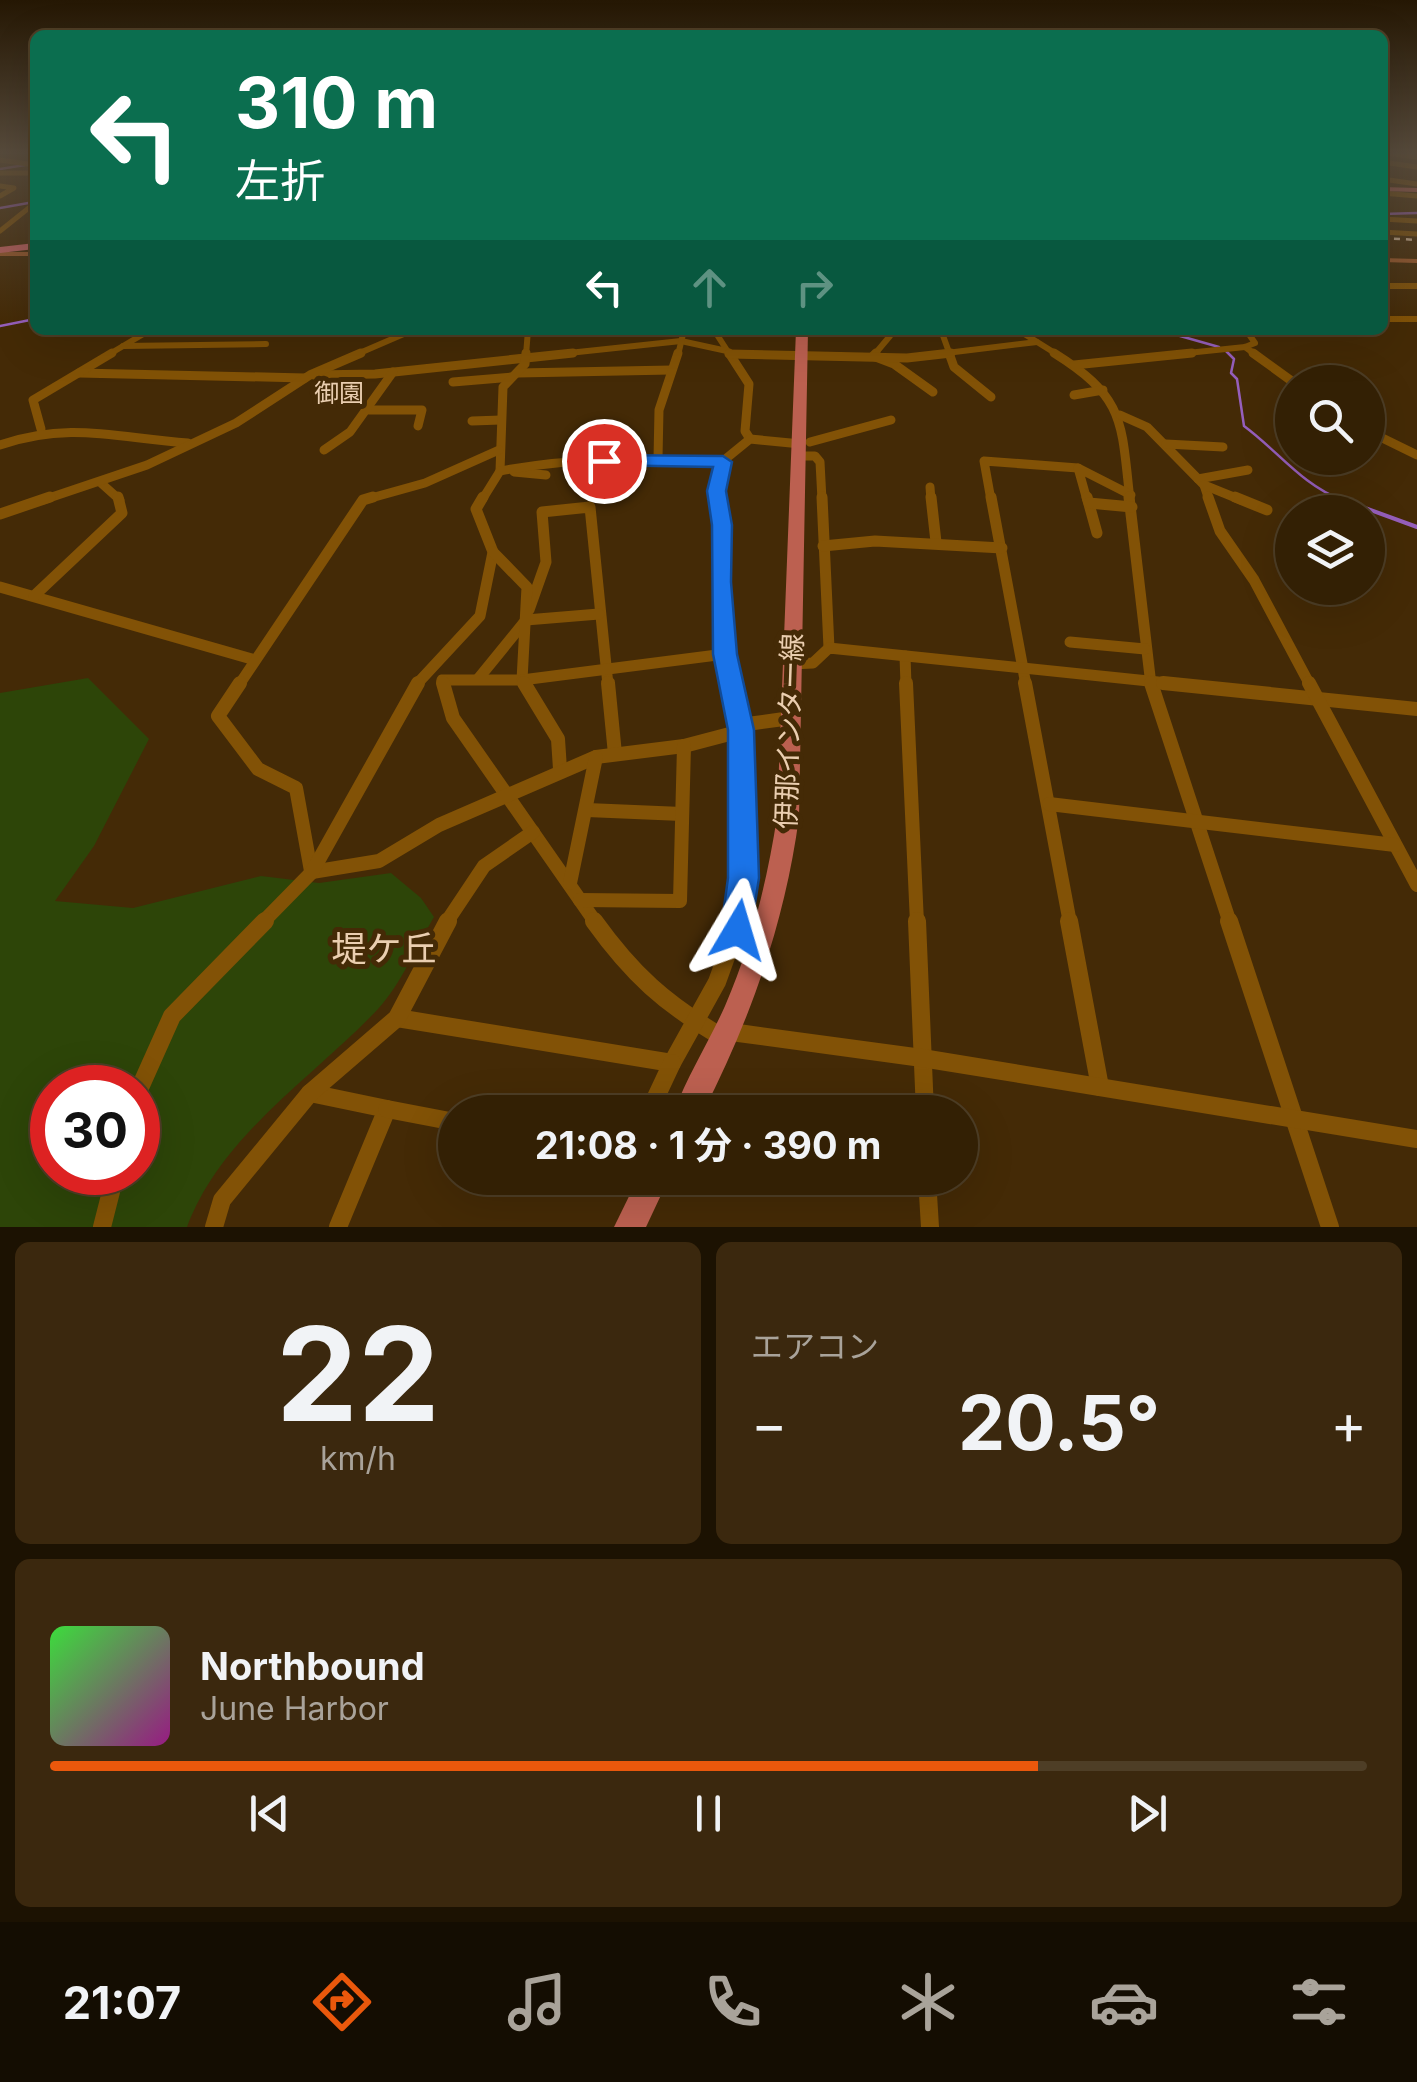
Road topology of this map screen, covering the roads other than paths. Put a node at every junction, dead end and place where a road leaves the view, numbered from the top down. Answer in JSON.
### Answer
{"nodes":[{"id":1,"x":25,"y":210,"type":"edge"},
{"id":2,"x":30,"y":216,"type":"edge"},
{"id":3,"x":14,"y":217,"type":"junction"},
{"id":4,"x":1388,"y":219,"type":"edge"},
{"id":5,"x":1417,"y":221,"type":"edge"},
{"id":6,"x":0,"y":231,"type":"edge"},
{"id":7,"x":1388,"y":232,"type":"edge"},
{"id":8,"x":1417,"y":234,"type":"edge"},
{"id":9,"x":30,"y":247,"type":"edge"},
{"id":10,"x":0,"y":252,"type":"edge"},
{"id":11,"x":30,"y":254,"type":"edge"},
{"id":12,"x":1388,"y":260,"type":"edge"},
{"id":13,"x":1417,"y":261,"type":"edge"},
{"id":14,"x":1388,"y":286,"type":"edge"},
{"id":15,"x":1417,"y":286,"type":"edge"},
{"id":16,"x":1388,"y":318,"type":"edge"},
{"id":17,"x":1417,"y":319,"type":"edge"},
{"id":18,"x":140,"y":335,"type":"edge"},
{"id":19,"x":401,"y":335,"type":"edge"},
{"id":20,"x":527,"y":335,"type":"edge"},
{"id":21,"x":683,"y":335,"type":"edge"},
{"id":22,"x":717,"y":335,"type":"edge"},
{"id":23,"x":802,"y":335,"type":"edge"},
{"id":24,"x":943,"y":335,"type":"edge"},
{"id":25,"x":1026,"y":335,"type":"edge"},
{"id":26,"x":1249,"y":335,"type":"edge"},
{"id":27,"x":890,"y":336,"type":"dead end"},
{"id":28,"x":681,"y":341,"type":"junction"},
{"id":29,"x":1037,"y":342,"type":"junction"},
{"id":30,"x":266,"y":344,"type":"dead end"},
{"id":31,"x":118,"y":346,"type":"junction"},
{"id":32,"x":1245,"y":347,"type":"junction"},
{"id":33,"x":728,"y":352,"type":"junction"},
{"id":34,"x":524,"y":355,"type":"junction"},
{"id":35,"x":872,"y":356,"type":"junction"},
{"id":36,"x":948,"y":356,"type":"junction"},
{"id":37,"x":802,"y":357,"type":"junction"},
{"id":38,"x":1074,"y":364,"type":"junction"},
{"id":39,"x":1275,"y":369,"type":"edge"},
{"id":40,"x":671,"y":370,"type":"junction"},
{"id":41,"x":393,"y":372,"type":"junction"},
{"id":42,"x":79,"y":373,"type":"junction"},
{"id":43,"x":515,"y":375,"type":"junction"},
{"id":44,"x":307,"y":376,"type":"junction"},
{"id":45,"x":453,"y":382,"type":"dead end"},
{"id":46,"x":1102,"y":390,"type":"junction"},
{"id":47,"x":933,"y":392,"type":"dead end"},
{"id":48,"x":1074,"y":395,"type":"dead end"},
{"id":49,"x":991,"y":397,"type":"dead end"},
{"id":50,"x":369,"y":410,"type":"junction"},
{"id":51,"x":1120,"y":415,"type":"junction"},
{"id":52,"x":501,"y":420,"type":"junction"},
{"id":53,"x":891,"y":420,"type":"dead end"},
{"id":54,"x":472,"y":422,"type":"dead end"},
{"id":55,"x":418,"y":426,"type":"dead end"},
{"id":56,"x":41,"y":429,"type":"junction"},
{"id":57,"x":750,"y":439,"type":"junction"},
{"id":58,"x":1385,"y":439,"type":"edge"},
{"id":59,"x":193,"y":443,"type":"junction"},
{"id":60,"x":0,"y":444,"type":"edge"},
{"id":61,"x":1166,"y":444,"type":"junction"},
{"id":62,"x":804,"y":447,"type":"junction"},
{"id":63,"x":1222,"y":447,"type":"dead end"},
{"id":64,"x":324,"y":450,"type":"dead end"},
{"id":65,"x":499,"y":450,"type":"junction"},
{"id":66,"x":1417,"y":455,"type":"edge"},
{"id":67,"x":658,"y":458,"type":"junction"},
{"id":68,"x":723,"y":462,"type":"junction"},
{"id":69,"x":1078,"y":468,"type":"junction"},
{"id":70,"x":1248,"y":470,"type":"dead end"},
{"id":71,"x":500,"y":471,"type":"junction"},
{"id":72,"x":546,"y":475,"type":"dead end"},
{"id":73,"x":1201,"y":482,"type":"junction"},
{"id":74,"x":101,"y":483,"type":"junction"},
{"id":75,"x":930,"y":487,"type":"dead end"},
{"id":76,"x":1132,"y":501,"type":"junction"},
{"id":77,"x":1089,"y":503,"type":"junction"},
{"id":78,"x":1266,"y":510,"type":"dead end"},
{"id":79,"x":0,"y":514,"type":"edge"},
{"id":80,"x":1097,"y":533,"type":"dead end"},
{"id":81,"x":936,"y":542,"type":"junction"},
{"id":82,"x":822,"y":546,"type":"junction"},
{"id":83,"x":1002,"y":548,"type":"junction"},
{"id":84,"x":493,"y":552,"type":"junction"},
{"id":85,"x":0,"y":587,"type":"edge"},
{"id":86,"x":34,"y":596,"type":"junction"},
{"id":87,"x":598,"y":614,"type":"junction"},
{"id":88,"x":526,"y":617,"type":"junction"},
{"id":89,"x":1070,"y":642,"type":"dead end"},
{"id":90,"x":829,"y":648,"type":"junction"},
{"id":91,"x":1146,"y":650,"type":"junction"},
{"id":92,"x":725,"y":654,"type":"junction"},
{"id":93,"x":904,"y":656,"type":"junction"},
{"id":94,"x":255,"y":660,"type":"junction"},
{"id":95,"x":791,"y":664,"type":"junction"},
{"id":96,"x":1023,"y":668,"type":"junction"},
{"id":97,"x":605,"y":670,"type":"junction"},
{"id":98,"x":421,"y":677,"type":"junction"},
{"id":99,"x":478,"y":679,"type":"junction"},
{"id":100,"x":442,"y":680,"type":"junction"},
{"id":101,"x":522,"y":680,"type":"junction"},
{"id":102,"x":1150,"y":682,"type":"junction"},
{"id":103,"x":1320,"y":699,"type":"junction"},
{"id":104,"x":1417,"y":709,"type":"edge"},
{"id":105,"x":791,"y":718,"type":"junction"},
{"id":106,"x":740,"y":728,"type":"junction"},
{"id":107,"x":684,"y":746,"type":"junction"},
{"id":108,"x":615,"y":754,"type":"junction"},
{"id":109,"x":596,"y":757,"type":"junction"},
{"id":110,"x":560,"y":768,"type":"junction"},
{"id":111,"x":504,"y":793,"type":"junction"},
{"id":112,"x":1049,"y":804,"type":"junction"},
{"id":113,"x":586,"y":810,"type":"junction"},
{"id":114,"x":682,"y":814,"type":"junction"},
{"id":115,"x":1196,"y":820,"type":"junction"},
{"id":116,"x":534,"y":832,"type":"junction"},
{"id":117,"x":1395,"y":845,"type":"junction"},
{"id":118,"x":312,"y":872,"type":"junction"},
{"id":119,"x":570,"y":883,"type":"junction"},
{"id":120,"x":1417,"y":885,"type":"edge"},
{"id":121,"x":580,"y":900,"type":"junction"},
{"id":122,"x":397,"y":1018,"type":"junction"},
{"id":123,"x":696,"y":1023,"type":"junction"},
{"id":124,"x":729,"y":1036,"type":"junction"},
{"id":125,"x":922,"y":1058,"type":"junction"},
{"id":126,"x":672,"y":1062,"type":"junction"},
{"id":127,"x":150,"y":1065,"type":"edge"},
{"id":128,"x":1100,"y":1087,"type":"junction"},
{"id":129,"x":310,"y":1094,"type":"junction"},
{"id":130,"x":657,"y":1095,"type":"edge"},
{"id":131,"x":697,"y":1095,"type":"edge"},
{"id":132,"x":923,"y":1095,"type":"edge"},
{"id":133,"x":387,"y":1109,"type":"junction"},
{"id":134,"x":438,"y":1119,"type":"edge"},
{"id":135,"x":1294,"y":1120,"type":"junction"},
{"id":136,"x":1417,"y":1139,"type":"edge"},
{"id":137,"x":110,"y":1195,"type":"edge"},
{"id":138,"x":646,"y":1195,"type":"edge"},
{"id":139,"x":929,"y":1195,"type":"edge"},
{"id":140,"x":102,"y":1227,"type":"edge"},
{"id":141,"x":214,"y":1227,"type":"edge"},
{"id":142,"x":338,"y":1227,"type":"edge"},
{"id":143,"x":630,"y":1227,"type":"edge"},
{"id":144,"x":930,"y":1227,"type":"edge"},
{"id":145,"x":1330,"y":1227,"type":"edge"}],
"edges":[{"from":1,"to":3,"type":"street"},
{"from":2,"to":3,"type":"street"},
{"from":3,"to":6,"type":"street"},
{"from":4,"to":5,"type":"street"},
{"from":7,"to":8,"type":"street"},
{"from":9,"to":10,"type":"highway"},
{"from":10,"to":11,"type":"main road"},
{"from":12,"to":13,"type":"main road"},
{"from":14,"to":15,"type":"street"},
{"from":16,"to":17,"type":"street"},
{"from":18,"to":31,"type":"street"},
{"from":19,"to":44,"type":"street"},
{"from":20,"to":34,"type":"street"},
{"from":21,"to":28,"type":"street"},
{"from":22,"to":33,"type":"street"},
{"from":23,"to":37,"type":"main road","name":"伊那インター線"},
{"from":24,"to":36,"type":"street"},
{"from":25,"to":29,"type":"street"},
{"from":26,"to":32,"type":"street"},
{"from":27,"to":35,"type":"street"},
{"from":28,"to":33,"type":"street"},
{"from":28,"to":34,"type":"street"},
{"from":28,"to":40,"type":"street"},
{"from":29,"to":36,"type":"street"},
{"from":29,"to":38,"type":"street"},
{"from":30,"to":31,"type":"street"},
{"from":31,"to":42,"type":"street"},
{"from":32,"to":38,"type":"street"},
{"from":32,"to":39,"type":"street"},
{"from":33,"to":37,"type":"street"},
{"from":33,"to":57,"type":"street"},
{"from":34,"to":41,"type":"street"},
{"from":34,"to":43,"type":"street"},
{"from":35,"to":36,"type":"street"},
{"from":35,"to":37,"type":"street"},
{"from":35,"to":47,"type":"street"},
{"from":36,"to":49,"type":"street"},
{"from":37,"to":62,"type":"main road","name":"伊那インター線"},
{"from":38,"to":46,"type":"street"},
{"from":40,"to":43,"type":"street"},
{"from":40,"to":67,"type":"street"},
{"from":41,"to":44,"type":"street"},
{"from":41,"to":50,"type":"street"},
{"from":42,"to":44,"type":"street"},
{"from":42,"to":56,"type":"street"},
{"from":43,"to":45,"type":"street"},
{"from":43,"to":52,"type":"street"},
{"from":44,"to":59,"type":"street"},
{"from":46,"to":48,"type":"street"},
{"from":46,"to":51,"type":"street"},
{"from":50,"to":55,"type":"street"},
{"from":50,"to":64,"type":"street"},
{"from":51,"to":61,"type":"street"},
{"from":51,"to":76,"type":"street"},
{"from":52,"to":54,"type":"street"},
{"from":52,"to":65,"type":"street"},
{"from":53,"to":62,"type":"street"},
{"from":56,"to":59,"type":"street"},
{"from":56,"to":60,"type":"street"},
{"from":57,"to":62,"type":"street"},
{"from":57,"to":68,"type":"street"},
{"from":58,"to":66,"type":"street"},
{"from":59,"to":74,"type":"street"},
{"from":61,"to":63,"type":"street"},
{"from":61,"to":73,"type":"street"},
{"from":62,"to":82,"type":"street"},
{"from":62,"to":95,"type":"main road","name":"伊那インター線"},
{"from":65,"to":71,"type":"street"},
{"from":65,"to":94,"type":"street"},
{"from":67,"to":68,"type":"street"},
{"from":67,"to":71,"type":"street"},
{"from":68,"to":92,"type":"street"},
{"from":69,"to":76,"type":"street"},
{"from":69,"to":77,"type":"street"},
{"from":69,"to":83,"type":"street"},
{"from":70,"to":73,"type":"street"},
{"from":71,"to":72,"type":"street"},
{"from":71,"to":84,"type":"street"},
{"from":73,"to":78,"type":"street"},
{"from":73,"to":103,"type":"street"},
{"from":74,"to":79,"type":"street"},
{"from":74,"to":86,"type":"street"},
{"from":75,"to":81,"type":"street"},
{"from":76,"to":77,"type":"street"},
{"from":76,"to":91,"type":"street"},
{"from":77,"to":80,"type":"street"},
{"from":81,"to":82,"type":"street"},
{"from":81,"to":83,"type":"street"},
{"from":82,"to":90,"type":"street"},
{"from":83,"to":96,"type":"street"},
{"from":84,"to":88,"type":"street"},
{"from":84,"to":98,"type":"street"},
{"from":85,"to":86,"type":"street"},
{"from":86,"to":94,"type":"street"},
{"from":87,"to":88,"type":"street"},
{"from":87,"to":88,"type":"street"},
{"from":87,"to":97,"type":"street"},
{"from":88,"to":99,"type":"street"},
{"from":88,"to":101,"type":"street"},
{"from":89,"to":91,"type":"street"},
{"from":90,"to":93,"type":"street"},
{"from":90,"to":95,"type":"street"},
{"from":91,"to":102,"type":"street"},
{"from":92,"to":97,"type":"street"},
{"from":92,"to":106,"type":"street"},
{"from":93,"to":96,"type":"street"},
{"from":93,"to":125,"type":"street"},
{"from":94,"to":118,"type":"street"},
{"from":95,"to":105,"type":"main road","name":"伊那インター線"},
{"from":96,"to":102,"type":"street"},
{"from":96,"to":112,"type":"street"},
{"from":97,"to":101,"type":"street"},
{"from":97,"to":108,"type":"street"},
{"from":98,"to":100,"type":"street"},
{"from":98,"to":118,"type":"street"},
{"from":99,"to":100,"type":"street"},
{"from":99,"to":101,"type":"street"},
{"from":100,"to":111,"type":"street"},
{"from":101,"to":110,"type":"street"},
{"from":102,"to":103,"type":"street"},
{"from":102,"to":115,"type":"street"},
{"from":103,"to":104,"type":"street"},
{"from":103,"to":117,"type":"street"},
{"from":105,"to":106,"type":"street"},
{"from":105,"to":124,"type":"main road","name":"伊那インター線"},
{"from":106,"to":107,"type":"street"},
{"from":106,"to":123,"type":"street"},
{"from":107,"to":108,"type":"street"},
{"from":107,"to":114,"type":"street"},
{"from":108,"to":109,"type":"street"},
{"from":109,"to":110,"type":"street"},
{"from":109,"to":113,"type":"street"},
{"from":110,"to":111,"type":"street"},
{"from":111,"to":116,"type":"street"},
{"from":111,"to":118,"type":"street"},
{"from":112,"to":115,"type":"street"},
{"from":112,"to":128,"type":"street"},
{"from":113,"to":114,"type":"street"},
{"from":113,"to":119,"type":"street"},
{"from":114,"to":121,"type":"street"},
{"from":115,"to":117,"type":"street"},
{"from":115,"to":135,"type":"street"},
{"from":116,"to":119,"type":"street"},
{"from":116,"to":122,"type":"street"},
{"from":117,"to":120,"type":"street"},
{"from":118,"to":127,"type":"street"},
{"from":119,"to":121,"type":"street"},
{"from":121,"to":123,"type":"street"},
{"from":122,"to":126,"type":"street"},
{"from":122,"to":129,"type":"street"},
{"from":123,"to":124,"type":"street"},
{"from":123,"to":126,"type":"street"},
{"from":124,"to":125,"type":"street"},
{"from":124,"to":131,"type":"main road","name":"伊那インター線"},
{"from":125,"to":128,"type":"street"},
{"from":125,"to":132,"type":"street"},
{"from":126,"to":130,"type":"street"},
{"from":128,"to":135,"type":"street"},
{"from":129,"to":133,"type":"street"},
{"from":129,"to":141,"type":"street"},
{"from":133,"to":134,"type":"street"},
{"from":133,"to":142,"type":"street"},
{"from":135,"to":136,"type":"street"},
{"from":135,"to":145,"type":"street"},
{"from":137,"to":140,"type":"street"},
{"from":138,"to":143,"type":"main road"},
{"from":139,"to":144,"type":"street"}]}
